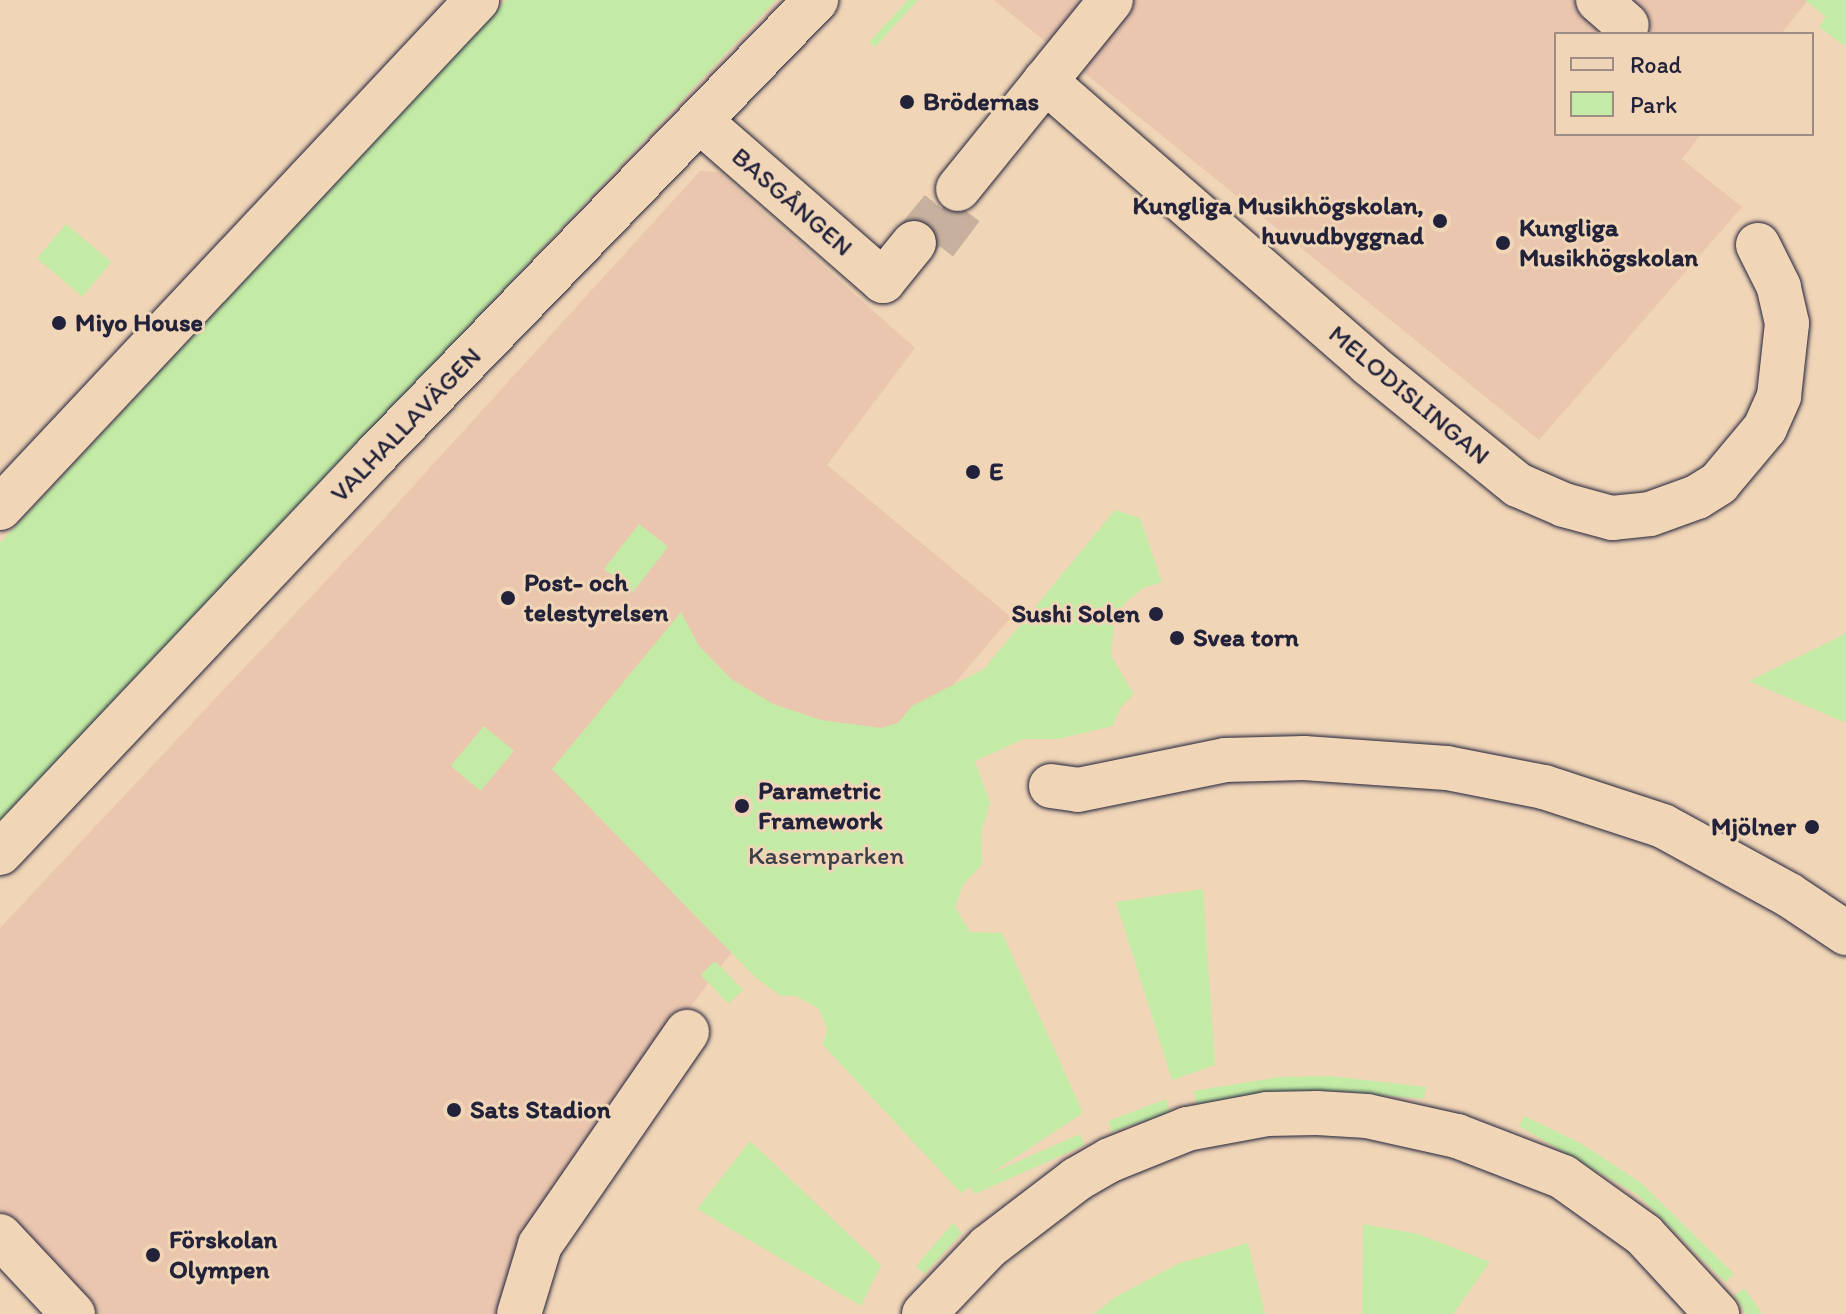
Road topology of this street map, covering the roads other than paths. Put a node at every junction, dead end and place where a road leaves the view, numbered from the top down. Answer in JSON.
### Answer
{"nodes":[{"id":1,"x":477,"y":0,"type":"edge"},
{"id":2,"x":816,"y":0,"type":"edge"},
{"id":3,"x":1111,"y":0,"type":"edge"},
{"id":4,"x":1045,"y":81,"type":"junction"},
{"id":5,"x":701,"y":122,"type":"junction"},
{"id":6,"x":958,"y":189,"type":"tunnel mouth"},
{"id":7,"x":914,"y":243,"type":"tunnel mouth"},
{"id":8,"x":1758,"y":245,"type":"dead end"},
{"id":9,"x":0,"y":508,"type":"edge"},
{"id":10,"x":1051,"y":786,"type":"dead end"},
{"id":11,"x":0,"y":853,"type":"edge"},
{"id":12,"x":1846,"y":933,"type":"edge"},
{"id":13,"x":687,"y":1032,"type":"dead end"},
{"id":14,"x":0,"y":1236,"type":"edge"},
{"id":15,"x":73,"y":1314,"type":"edge"},
{"id":16,"x":519,"y":1314,"type":"edge"},
{"id":17,"x":924,"y":1314,"type":"edge"},
{"id":18,"x":1717,"y":1314,"type":"edge"}],
"edges":[{"from":1,"to":9,"type":"street"},
{"from":2,"to":5,"type":"street","name":"VALHALLAVÄGEN"},
{"from":3,"to":4,"type":"street"},
{"from":4,"to":6,"type":"street"},
{"from":4,"to":8,"type":"street","name":"MELODISLINGAN"},
{"from":5,"to":7,"type":"street","name":"BASGÅNGEN"},
{"from":5,"to":11,"type":"street","name":"VALHALLAVÄGEN"},
{"from":10,"to":12,"type":"street"},
{"from":13,"to":16,"type":"street"},
{"from":14,"to":15,"type":"street"},
{"from":17,"to":18,"type":"street"}]}
